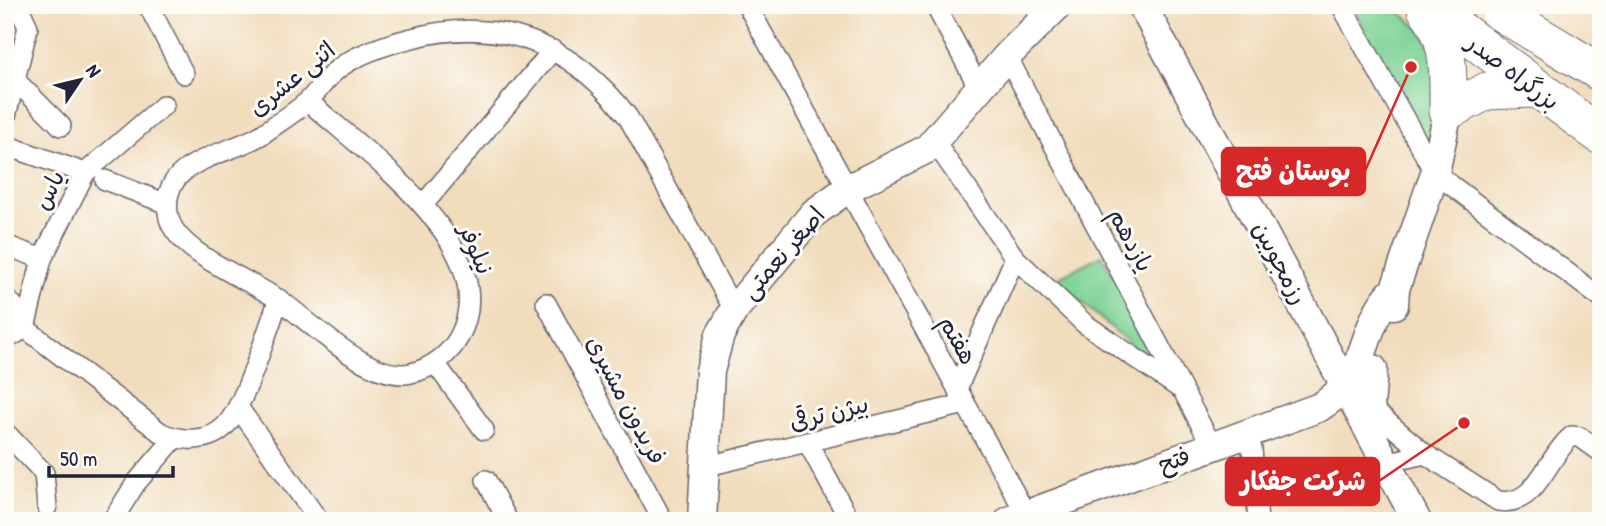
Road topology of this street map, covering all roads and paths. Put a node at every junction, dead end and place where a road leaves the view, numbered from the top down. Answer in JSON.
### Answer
{"nodes":[{"id":1,"x":12,"y":5,"type":"edge"},
{"id":2,"x":148,"y":5,"type":"edge"},
{"id":3,"x":747,"y":5,"type":"edge"},
{"id":4,"x":935,"y":5,"type":"edge"},
{"id":5,"x":1058,"y":5,"type":"edge"},
{"id":6,"x":1142,"y":5,"type":"edge"},
{"id":7,"x":1341,"y":5,"type":"edge"},
{"id":8,"x":1425,"y":5,"type":"edge"},
{"id":9,"x":1446,"y":5,"type":"edge"},
{"id":10,"x":1497,"y":8,"type":"edge"},
{"id":11,"x":553,"y":50,"type":"junction"},
{"id":12,"x":1007,"y":56,"type":"junction"},
{"id":13,"x":1601,"y":73,"type":"edge"},
{"id":14,"x":184,"y":74,"type":"dead end"},
{"id":15,"x":15,"y":80,"type":"junction"},
{"id":16,"x":1601,"y":83,"type":"edge"},
{"id":17,"x":979,"y":88,"type":"junction"},
{"id":18,"x":1534,"y":89,"type":"junction"},
{"id":19,"x":308,"y":101,"type":"junction"},
{"id":20,"x":164,"y":105,"type":"dead end"},
{"id":21,"x":1448,"y":111,"type":"junction"},
{"id":22,"x":1601,"y":118,"type":"edge"},
{"id":23,"x":5,"y":120,"type":"edge"},
{"id":24,"x":61,"y":126,"type":"dead end"},
{"id":25,"x":1601,"y":136,"type":"edge"},
{"id":26,"x":934,"y":142,"type":"junction"},
{"id":27,"x":5,"y":145,"type":"edge"},
{"id":28,"x":85,"y":173,"type":"junction"},
{"id":29,"x":1435,"y":173,"type":"junction"},
{"id":30,"x":105,"y":180,"type":"dead end"},
{"id":31,"x":847,"y":189,"type":"junction"},
{"id":32,"x":167,"y":204,"type":"junction"},
{"id":33,"x":423,"y":205,"type":"junction"},
{"id":34,"x":5,"y":245,"type":"edge"},
{"id":35,"x":1015,"y":258,"type":"junction"},
{"id":36,"x":42,"y":259,"type":"junction"},
{"id":37,"x":1395,"y":289,"type":"junction"},
{"id":38,"x":1601,"y":298,"type":"edge"},
{"id":39,"x":5,"y":299,"type":"edge"},
{"id":40,"x":279,"y":299,"type":"junction"},
{"id":41,"x":546,"y":303,"type":"dead end"},
{"id":42,"x":734,"y":310,"type":"junction"},
{"id":43,"x":25,"y":328,"type":"junction"},
{"id":44,"x":5,"y":340,"type":"edge"},
{"id":45,"x":435,"y":363,"type":"junction"},
{"id":46,"x":1182,"y":389,"type":"junction"},
{"id":47,"x":961,"y":396,"type":"junction"},
{"id":48,"x":1351,"y":402,"type":"junction"},
{"id":49,"x":237,"y":407,"type":"junction"},
{"id":50,"x":484,"y":429,"type":"dead end"},
{"id":51,"x":5,"y":432,"type":"edge"},
{"id":52,"x":174,"y":439,"type":"junction"},
{"id":53,"x":808,"y":443,"type":"junction"},
{"id":54,"x":1252,"y":449,"type":"junction"},
{"id":55,"x":1601,"y":452,"type":"edge"},
{"id":56,"x":1216,"y":453,"type":"junction"},
{"id":57,"x":1425,"y":454,"type":"junction"},
{"id":58,"x":1385,"y":463,"type":"junction"},
{"id":59,"x":703,"y":467,"type":"junction"},
{"id":60,"x":486,"y":480,"type":"dead end"},
{"id":61,"x":47,"y":507,"type":"dead end"},
{"id":62,"x":1029,"y":519,"type":"edge"},
{"id":63,"x":113,"y":521,"type":"edge"},
{"id":64,"x":319,"y":521,"type":"edge"},
{"id":65,"x":508,"y":521,"type":"edge"},
{"id":66,"x":663,"y":521,"type":"edge"},
{"id":67,"x":702,"y":521,"type":"edge"},
{"id":68,"x":850,"y":521,"type":"edge"},
{"id":69,"x":1258,"y":521,"type":"edge"},
{"id":70,"x":1404,"y":521,"type":"edge"},
{"id":71,"x":1417,"y":521,"type":"edge"}],
"edges":[{"from":1,"to":15,"type":"street"},
{"from":2,"to":14,"type":"street"},
{"from":3,"to":31,"type":"street","name":"هفتم"},
{"from":4,"to":17,"type":"street"},
{"from":5,"to":12,"type":"street","name":"اصغر نعمتی"},
{"from":6,"to":48,"type":"street","name":"رزمجوبین"},
{"from":7,"to":29,"type":"street"},
{"from":8,"to":18,"type":"highway","name":"بزرگراه صدر"},
{"from":8,"to":21,"type":"highway"},
{"from":9,"to":22,"type":"highway"},
{"from":10,"to":13,"type":"highway","bridge":true},
{"from":10,"to":16,"type":"highway","bridge":true},
{"from":11,"to":19,"type":"street","name":"اثنی عشری"},
{"from":11,"to":33,"type":"street"},
{"from":11,"to":42,"type":"street","name":"اثنی عشری"},
{"from":12,"to":17,"type":"street","name":"اصغر نعمتی"},
{"from":12,"to":46,"type":"street","name":"یازدهم"},
{"from":15,"to":23,"type":"street"},
{"from":15,"to":24,"type":"street"},
{"from":17,"to":26,"type":"street","name":"اصغر نعمتی"},
{"from":18,"to":21,"type":"highway"},
{"from":18,"to":25,"type":"highway","name":"بزرگراه صدر"},
{"from":19,"to":32,"type":"street","name":"اثنی عشری"},
{"from":19,"to":33,"type":"street","name":"نیلوفر"},
{"from":20,"to":28,"type":"street","name":"یاس"},
{"from":21,"to":29,"type":"street"},
{"from":26,"to":31,"type":"street","name":"اصغر نعمتی"},
{"from":26,"to":35,"type":"street"},
{"from":27,"to":28,"type":"street"},
{"from":28,"to":36,"type":"street","name":"یاس"},
{"from":29,"to":37,"type":"street"},
{"from":29,"to":38,"type":"street"},
{"from":30,"to":32,"type":"street"},
{"from":31,"to":42,"type":"street","name":"اصغر نعمتی"},
{"from":31,"to":47,"type":"street","name":"هفتم"},
{"from":32,"to":40,"type":"street"},
{"from":33,"to":45,"type":"street","name":"نیلوفر"},
{"from":34,"to":36,"type":"street"},
{"from":35,"to":46,"type":"street"},
{"from":35,"to":47,"type":"street"},
{"from":36,"to":43,"type":"street","name":"یاس"},
{"from":37,"to":48,"type":"street"},
{"from":37,"to":48,"type":"street"},
{"from":39,"to":43,"type":"street"},
{"from":40,"to":45,"type":"street"},
{"from":40,"to":49,"type":"street"},
{"from":41,"to":66,"type":"street","name":"فریدون مشیری"},
{"from":42,"to":59,"type":"street","name":"اصغر نعمتی"},
{"from":43,"to":44,"type":"street"},
{"from":43,"to":52,"type":"street"},
{"from":45,"to":50,"type":"street"},
{"from":46,"to":56,"type":"street","name":"یازدهم"},
{"from":47,"to":53,"type":"street","name":"بیژن ترقی"},
{"from":47,"to":62,"type":"street","name":"هفتم"},
{"from":48,"to":54,"type":"street","name":"فتح"},
{"from":48,"to":56,"type":"street","name":"فتح"},
{"from":48,"to":57,"type":"street"},
{"from":48,"to":58,"type":"street","name":"رزمجوبین"},
{"from":48,"to":70,"type":"street","name":"رزمجوبین"},
{"from":49,"to":52,"type":"street"},
{"from":49,"to":64,"type":"street"},
{"from":51,"to":61,"type":"street"},
{"from":52,"to":63,"type":"street"},
{"from":53,"to":59,"type":"street","name":"بیژن ترقی"},
{"from":53,"to":68,"type":"street"},
{"from":54,"to":56,"type":"street","name":"فتح"},
{"from":54,"to":69,"type":"street"},
{"from":55,"to":57,"type":"street"},
{"from":56,"to":62,"type":"street","name":"فتح"},
{"from":57,"to":58,"type":"street"},
{"from":58,"to":71,"type":"street","name":"رزمجوبین"},
{"from":59,"to":67,"type":"street","name":"اصغر نعمتی"},
{"from":60,"to":65,"type":"street"}]}
